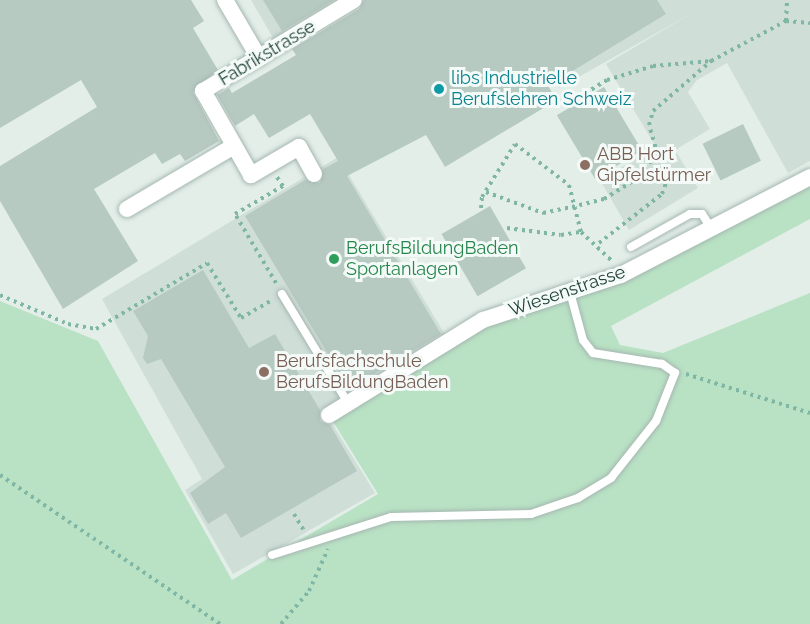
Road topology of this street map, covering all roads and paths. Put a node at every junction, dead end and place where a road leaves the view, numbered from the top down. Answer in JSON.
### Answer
{"nodes":[{"id":1,"x":225,"y":0,"type":"edge"},
{"id":2,"x":354,"y":0,"type":"edge"},
{"id":3,"x":787,"y":0,"type":"edge"},
{"id":4,"x":786,"y":21,"type":"junction"},
{"id":5,"x":810,"y":23,"type":"edge"},
{"id":6,"x":259,"y":58,"type":"junction"},
{"id":7,"x":711,"y":61,"type":"junction"},
{"id":8,"x":566,"y":105,"type":"dead end"},
{"id":9,"x":234,"y":146,"type":"junction"},
{"id":10,"x":657,"y":152,"type":"junction"},
{"id":11,"x":314,"y":174,"type":"dead end"},
{"id":12,"x":810,"y":177,"type":"edge"},
{"id":13,"x":274,"y":191,"type":"dead end"},
{"id":14,"x":486,"y":192,"type":"junction"},
{"id":15,"x":572,"y":207,"type":"junction"},
{"id":16,"x":481,"y":208,"type":"dead end"},
{"id":17,"x":127,"y":209,"type":"dead end"},
{"id":18,"x":507,"y":228,"type":"dead end"},
{"id":19,"x":711,"y":228,"type":"junction"},
{"id":20,"x":581,"y":232,"type":"junction"},
{"id":21,"x":599,"y":243,"type":"junction"},
{"id":22,"x":631,"y":247,"type":"dead end"},
{"id":23,"x":621,"y":274,"type":"junction"},
{"id":24,"x":570,"y":292,"type":"junction"},
{"id":25,"x":282,"y":294,"type":"junction"},
{"id":26,"x":0,"y":296,"type":"edge"},
{"id":27,"x":674,"y":370,"type":"junction"},
{"id":28,"x":348,"y":403,"type":"junction"},
{"id":29,"x":810,"y":413,"type":"edge"},
{"id":30,"x":329,"y":415,"type":"dead end"},
{"id":31,"x":0,"y":475,"type":"edge"},
{"id":32,"x":294,"y":514,"type":"dead end"},
{"id":33,"x":335,"y":533,"type":"junction"},
{"id":34,"x":311,"y":542,"type":"junction"},
{"id":35,"x":272,"y":555,"type":"dead end"},
{"id":36,"x":220,"y":624,"type":"edge"},
{"id":37,"x":281,"y":624,"type":"edge"}],
"edges":[{"from":1,"to":6,"type":"street"},
{"from":2,"to":6,"type":"street","name":"Fabrikstrasse"},
{"from":3,"to":4,"type":"path"},
{"from":4,"to":5,"type":"path"},
{"from":4,"to":7,"type":"path"},
{"from":6,"to":9,"type":"street","name":"Fabrikstrasse"},
{"from":7,"to":8,"type":"path"},
{"from":7,"to":10,"type":"path"},
{"from":9,"to":11,"type":"street","name":"Fabrikstrasse"},
{"from":9,"to":17,"type":"street"},
{"from":10,"to":15,"type":"path"},
{"from":10,"to":21,"type":"path"},
{"from":12,"to":19,"type":"street","name":"Wiesenstrasse"},
{"from":13,"to":25,"type":"path"},
{"from":14,"to":15,"type":"path"},
{"from":14,"to":15,"type":"path"},
{"from":14,"to":16,"type":"path"},
{"from":15,"to":20,"type":"path"},
{"from":18,"to":20,"type":"path"},
{"from":19,"to":22,"type":"lane"},
{"from":19,"to":23,"type":"street","name":"Wiesenstrasse"},
{"from":20,"to":21,"type":"path"},
{"from":21,"to":23,"type":"path"},
{"from":23,"to":24,"type":"street","name":"Wiesenstrasse"},
{"from":24,"to":27,"type":"lane"},
{"from":24,"to":28,"type":"street","name":"Wiesenstrasse"},
{"from":25,"to":26,"type":"path"},
{"from":25,"to":28,"type":"lane"},
{"from":27,"to":29,"type":"path"},
{"from":27,"to":33,"type":"lane"},
{"from":28,"to":30,"type":"street","name":"Wiesenstrasse"},
{"from":31,"to":36,"type":"path"},
{"from":32,"to":34,"type":"path"},
{"from":33,"to":34,"type":"lane"},
{"from":33,"to":37,"type":"path"},
{"from":34,"to":35,"type":"lane"}]}
